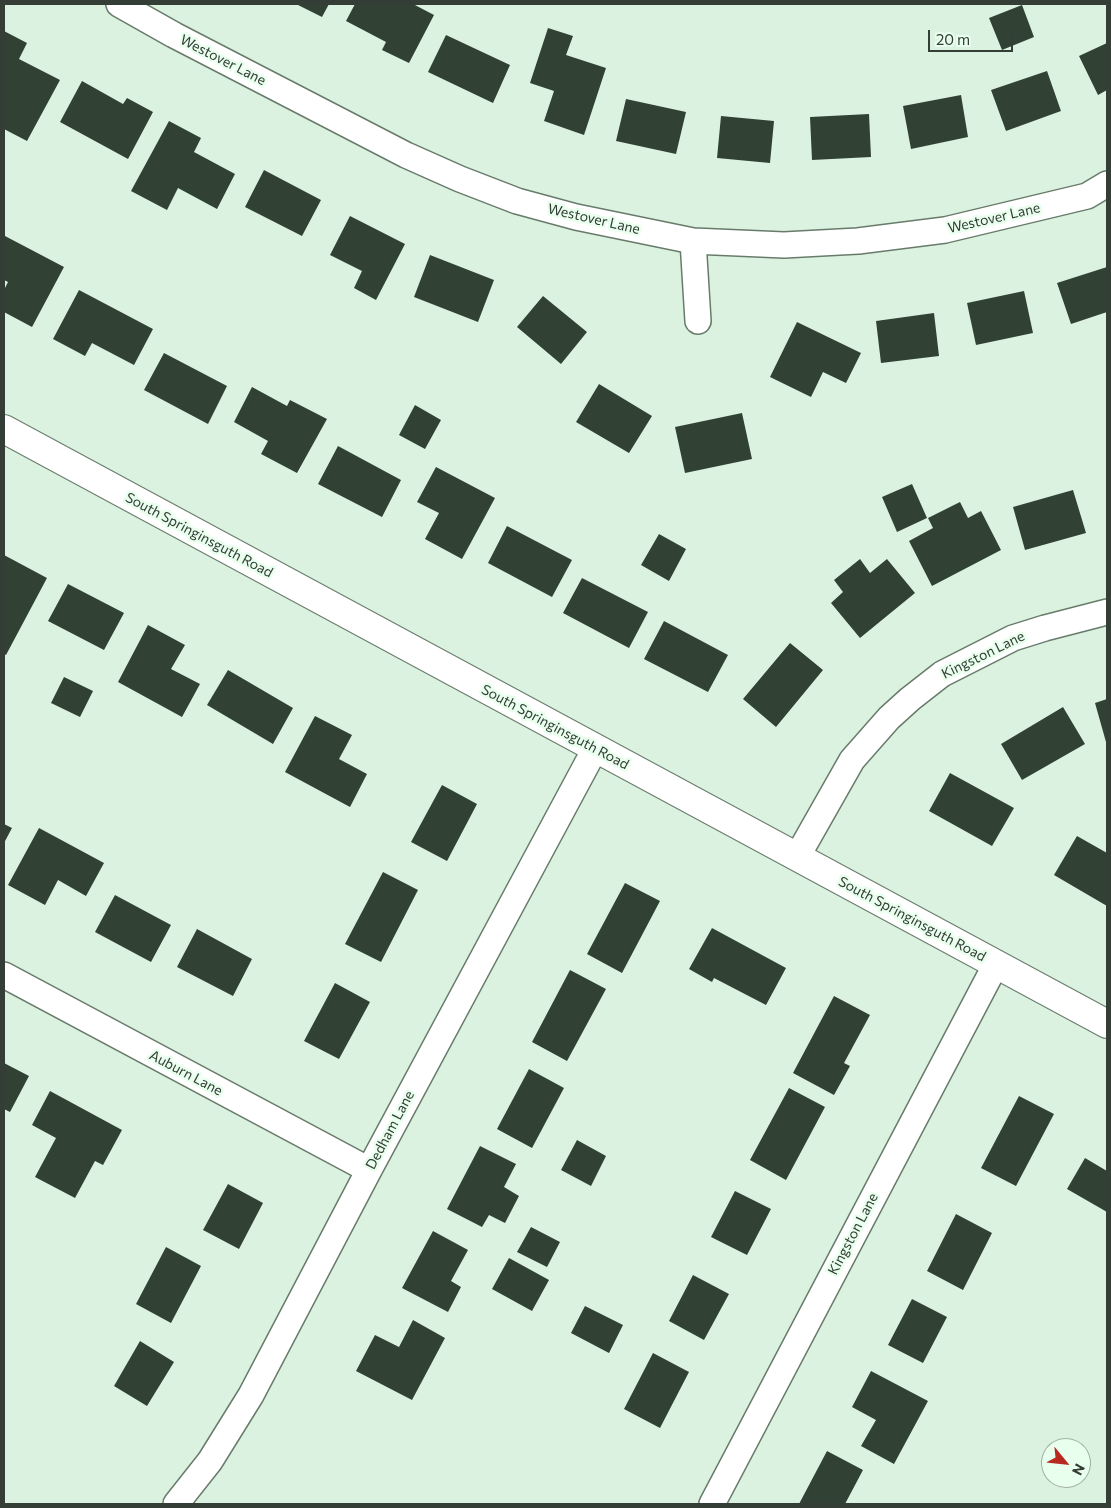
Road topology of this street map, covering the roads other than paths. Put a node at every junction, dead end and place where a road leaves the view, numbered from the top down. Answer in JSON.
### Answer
{"nodes":[{"id":1,"x":120,"y":4,"type":"edge"},
{"id":2,"x":1107,"y":184,"type":"edge"},
{"id":3,"x":693,"y":241,"type":"junction"},
{"id":4,"x":698,"y":321,"type":"dead end"},
{"id":5,"x":4,"y":430,"type":"edge"},
{"id":6,"x":1107,"y":612,"type":"edge"},
{"id":7,"x":595,"y":749,"type":"junction"},
{"id":8,"x":797,"y":857,"type":"junction"},
{"id":9,"x":996,"y":964,"type":"junction"},
{"id":10,"x":4,"y":975,"type":"edge"},
{"id":11,"x":1107,"y":1024,"type":"edge"},
{"id":12,"x":368,"y":1170,"type":"junction"},
{"id":13,"x":176,"y":1504,"type":"edge"},
{"id":14,"x":712,"y":1504,"type":"edge"}],
"edges":[{"from":1,"to":3,"type":"street","name":"Westover Lane"},
{"from":2,"to":3,"type":"street","name":"Westover Lane"},
{"from":3,"to":4,"type":"street"},
{"from":5,"to":7,"type":"street","name":"South Springinsguth Road"},
{"from":6,"to":8,"type":"street","name":"Kingston Lane"},
{"from":7,"to":8,"type":"street","name":"South Springinsguth Road"},
{"from":7,"to":12,"type":"street","name":"Dedham Lane"},
{"from":8,"to":9,"type":"street","name":"South Springinsguth Road"},
{"from":9,"to":11,"type":"street","name":"South Springinsguth Road"},
{"from":9,"to":14,"type":"street","name":"Kingston Lane"},
{"from":10,"to":12,"type":"street","name":"Auburn Lane"},
{"from":12,"to":13,"type":"street","name":"Dedham Lane"}]}
